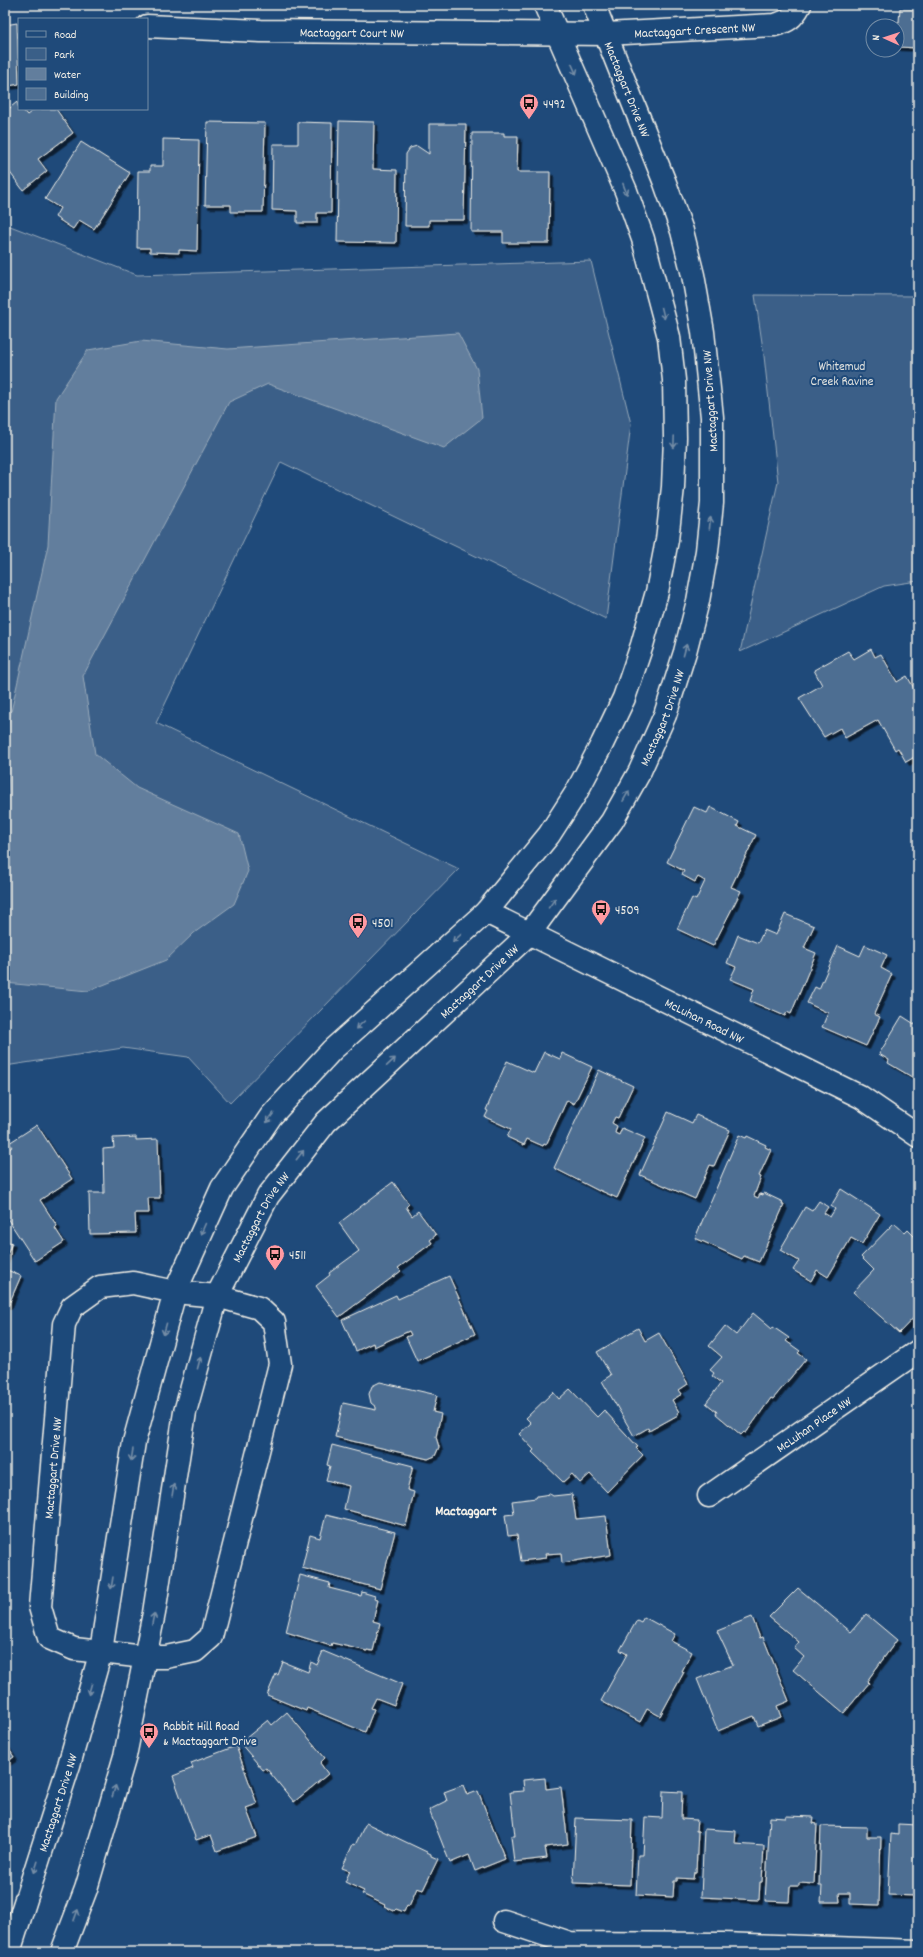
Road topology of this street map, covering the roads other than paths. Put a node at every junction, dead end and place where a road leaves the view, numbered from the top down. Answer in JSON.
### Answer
{"nodes":[{"id":1,"x":546,"y":5,"type":"edge"},
{"id":2,"x":594,"y":5,"type":"edge"},
{"id":3,"x":800,"y":5,"type":"edge"},
{"id":4,"x":148,"y":26,"type":"edge"},
{"id":5,"x":558,"y":34,"type":"junction"},
{"id":6,"x":606,"y":34,"type":"junction"},
{"id":7,"x":486,"y":912,"type":"junction"},
{"id":8,"x":529,"y":934,"type":"junction"},
{"id":9,"x":918,"y":1136,"type":"edge"},
{"id":10,"x":175,"y":1292,"type":"junction"},
{"id":11,"x":217,"y":1296,"type":"junction"},
{"id":12,"x":918,"y":1351,"type":"edge"},
{"id":13,"x":709,"y":1496,"type":"dead end"},
{"id":14,"x":101,"y":1652,"type":"junction"},
{"id":15,"x":146,"y":1657,"type":"junction"},
{"id":16,"x":504,"y":1921,"type":"dead end"},
{"id":17,"x":572,"y":1947,"type":"edge"},
{"id":18,"x":723,"y":1948,"type":"edge"},
{"id":19,"x":918,"y":1951,"type":"edge"},
{"id":20,"x":9,"y":1952,"type":"edge"},
{"id":21,"x":62,"y":1952,"type":"edge"}],
"edges":[{"from":1,"to":5,"type":"street","name":"Mactaggart Drive NW"},
{"from":2,"to":6,"type":"street","name":"Mactaggart Drive NW"},
{"from":3,"to":6,"type":"street","name":"Mactaggart Crescent NW"},
{"from":4,"to":5,"type":"street","name":"Mactaggart Court NW"},
{"from":5,"to":6,"type":"street","name":"Mactaggart Crescent NW"},
{"from":5,"to":7,"type":"street","name":"Mactaggart Drive NW","one_way":true},
{"from":8,"to":6,"type":"street","name":"Mactaggart Drive NW","one_way":true},
{"from":7,"to":8,"type":"street","name":"McLuhan Road NW"},
{"from":7,"to":10,"type":"street","name":"Mactaggart Drive NW","one_way":true},
{"from":8,"to":9,"type":"street","name":"McLuhan Road NW"},
{"from":11,"to":8,"type":"street","name":"Mactaggart Drive NW","one_way":true},
{"from":10,"to":11,"type":"street","name":"Mactaggart Drive NW"},
{"from":10,"to":14,"type":"street","name":"Mactaggart Drive NW","one_way":true},
{"from":10,"to":14,"type":"street","name":"Mactaggart Drive NW"},
{"from":15,"to":11,"type":"street","name":"Mactaggart Drive NW","one_way":true},
{"from":11,"to":15,"type":"street","name":"Mactaggart Drive NW"},
{"from":12,"to":13,"type":"street","name":"McLuhan Place NW"},
{"from":14,"to":15,"type":"street","name":"Mactaggart Drive NW"},
{"from":14,"to":20,"type":"street","name":"Mactaggart Drive NW","one_way":true},
{"from":21,"to":15,"type":"street","name":"Mactaggart Drive NW","one_way":true},
{"from":16,"to":17,"type":"street"},
{"from":17,"to":18,"type":"street"},
{"from":18,"to":19,"type":"street"}]}
